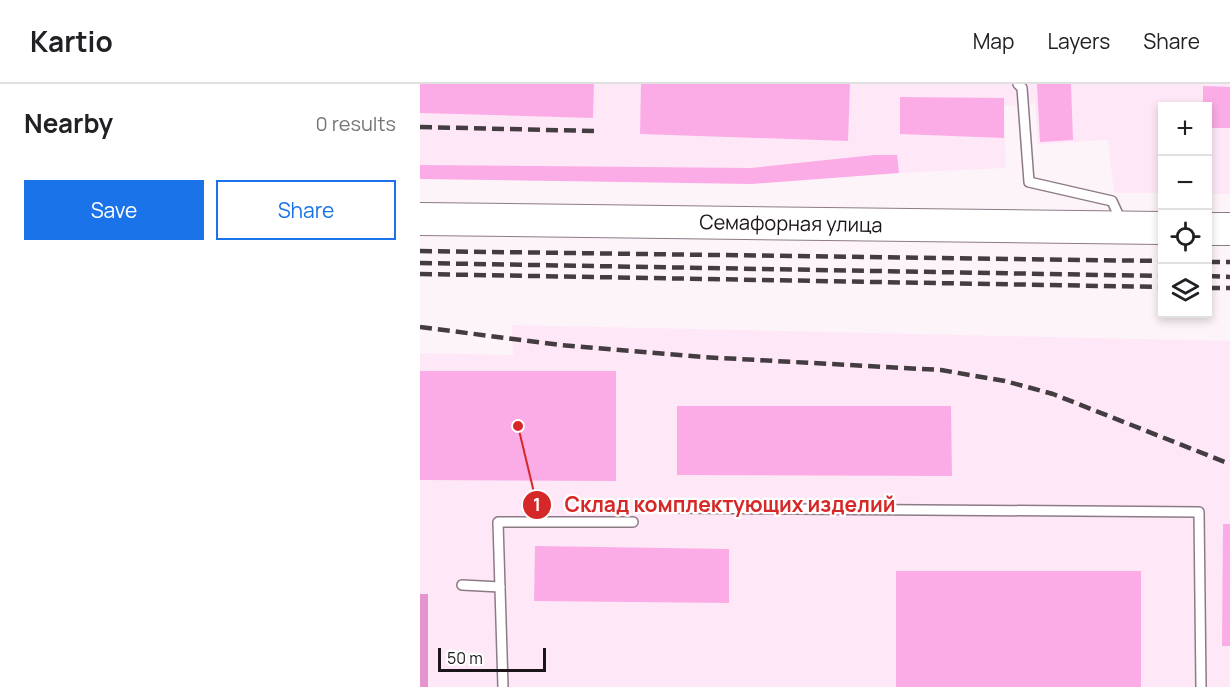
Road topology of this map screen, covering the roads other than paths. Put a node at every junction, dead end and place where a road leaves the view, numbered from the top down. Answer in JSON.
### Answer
{"nodes":[{"id":1,"x":1018,"y":84,"type":"edge"},
{"id":2,"x":420,"y":219,"type":"edge"},
{"id":3,"x":1124,"y":228,"type":"junction"},
{"id":4,"x":1158,"y":228,"type":"edge"},
{"id":5,"x":1212,"y":229,"type":"edge"},
{"id":6,"x":1230,"y":229,"type":"edge"},
{"id":7,"x":668,"y":508,"type":"dead end"},
{"id":8,"x":633,"y":522,"type":"dead end"},
{"id":9,"x":462,"y":585,"type":"dead end"},
{"id":10,"x":500,"y":587,"type":"junction"},
{"id":11,"x":502,"y":687,"type":"edge"},
{"id":12,"x":1201,"y":687,"type":"edge"}],
"edges":[{"from":1,"to":3,"type":"lane"},
{"from":2,"to":3,"type":"highway","name":"Семафорная улица"},
{"from":3,"to":4,"type":"highway","name":"Семафорная улица"},
{"from":5,"to":6,"type":"highway"},
{"from":7,"to":12,"type":"lane"},
{"from":8,"to":10,"type":"lane"},
{"from":9,"to":10,"type":"lane"},
{"from":10,"to":11,"type":"lane"}]}
